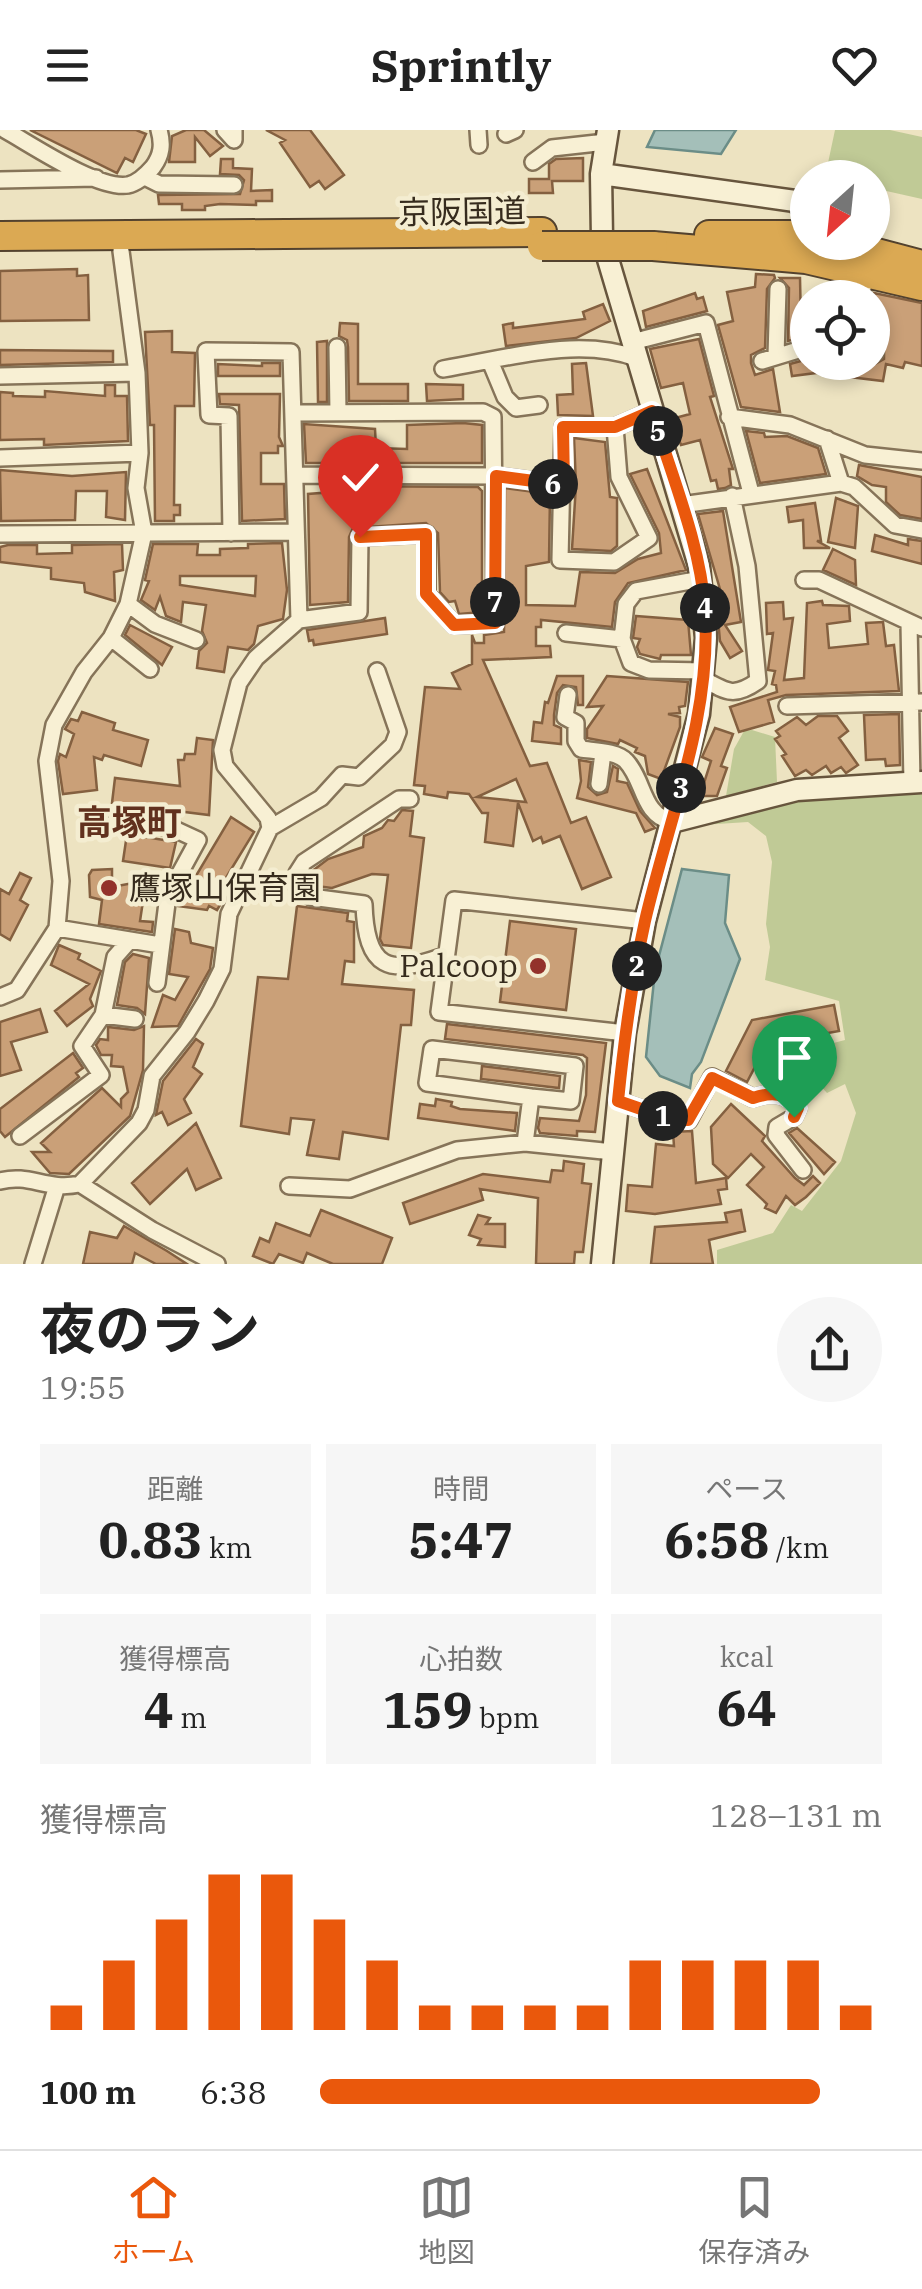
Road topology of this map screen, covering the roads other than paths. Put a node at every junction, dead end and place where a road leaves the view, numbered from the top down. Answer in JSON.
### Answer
{"nodes":[{"id":1,"x":5,"y":130,"type":"edge"},
{"id":2,"x":159,"y":130,"type":"edge"},
{"id":3,"x":225,"y":130,"type":"edge"},
{"id":4,"x":234,"y":130,"type":"edge"},
{"id":5,"x":548,"y":130,"type":"edge"},
{"id":6,"x":607,"y":136,"type":"edge"},
{"id":7,"x":552,"y":148,"type":"junction"},
{"id":8,"x":532,"y":162,"type":"dead end"},
{"id":9,"x":601,"y":174,"type":"junction"},
{"id":10,"x":145,"y":177,"type":"junction"},
{"id":11,"x":96,"y":178,"type":"junction"},
{"id":12,"x":0,"y":180,"type":"edge"},
{"id":13,"x":234,"y":185,"type":"dead end"},
{"id":14,"x":790,"y":201,"type":"edge"},
{"id":15,"x":0,"y":236,"type":"edge"},
{"id":16,"x":542,"y":239,"type":"junction"},
{"id":17,"x":790,"y":241,"type":"edge"},
{"id":18,"x":121,"y":251,"type":"junction"},
{"id":19,"x":0,"y":254,"type":"edge"},
{"id":20,"x":890,"y":257,"type":"edge"},
{"id":21,"x":832,"y":260,"type":"edge"},
{"id":22,"x":922,"y":265,"type":"edge"},
{"id":23,"x":858,"y":280,"type":"edge"},
{"id":24,"x":890,"y":285,"type":"edge"},
{"id":25,"x":922,"y":286,"type":"edge"},
{"id":26,"x":778,"y":289,"type":"dead end"},
{"id":27,"x":338,"y":346,"type":"dead end"},
{"id":28,"x":634,"y":350,"type":"junction"},
{"id":29,"x":790,"y":352,"type":"edge"},
{"id":30,"x":490,"y":361,"type":"junction"},
{"id":31,"x":443,"y":368,"type":"dead end"},
{"id":32,"x":137,"y":373,"type":"junction"},
{"id":33,"x":0,"y":376,"type":"edge"},
{"id":34,"x":539,"y":405,"type":"dead end"},
{"id":35,"x":652,"y":411,"type":"junction"},
{"id":36,"x":338,"y":413,"type":"junction"},
{"id":37,"x":292,"y":414,"type":"junction"},
{"id":38,"x":729,"y":418,"type":"junction"},
{"id":39,"x":615,"y":427,"type":"junction"},
{"id":40,"x":827,"y":439,"type":"junction"},
{"id":41,"x":140,"y":453,"type":"junction"},
{"id":42,"x":0,"y":458,"type":"edge"},
{"id":43,"x":922,"y":460,"type":"edge"},
{"id":44,"x":294,"y":475,"type":"junction"},
{"id":45,"x":496,"y":476,"type":"junction"},
{"id":46,"x":841,"y":483,"type":"junction"},
{"id":47,"x":564,"y":485,"type":"junction"},
{"id":48,"x":751,"y":493,"type":"junction"},
{"id":49,"x":732,"y":496,"type":"junction"},
{"id":50,"x":680,"y":506,"type":"junction"},
{"id":51,"x":922,"y":530,"type":"edge"},
{"id":52,"x":296,"y":532,"type":"junction"},
{"id":53,"x":144,"y":533,"type":"junction"},
{"id":54,"x":230,"y":533,"type":"junction"},
{"id":55,"x":0,"y":534,"type":"edge"},
{"id":56,"x":701,"y":579,"type":"junction"},
{"id":57,"x":804,"y":580,"type":"dead end"},
{"id":58,"x":128,"y":604,"type":"junction"},
{"id":59,"x":299,"y":620,"type":"junction"},
{"id":60,"x":916,"y":626,"type":"edge"},
{"id":61,"x":566,"y":632,"type":"dead end"},
{"id":62,"x":111,"y":638,"type":"junction"},
{"id":63,"x":622,"y":638,"type":"junction"},
{"id":64,"x":196,"y":640,"type":"dead end"},
{"id":65,"x":150,"y":669,"type":"dead end"},
{"id":66,"x":377,"y":671,"type":"dead end"},
{"id":67,"x":705,"y":675,"type":"junction"},
{"id":68,"x":568,"y":694,"type":"dead end"},
{"id":69,"x":916,"y":703,"type":"edge"},
{"id":70,"x":787,"y":706,"type":"dead end"},
{"id":71,"x":603,"y":753,"type":"junction"},
{"id":72,"x":917,"y":783,"type":"edge"},
{"id":73,"x":599,"y":784,"type":"dead end"},
{"id":74,"x":410,"y":799,"type":"dead end"},
{"id":75,"x":117,"y":819,"type":"dead end"},
{"id":76,"x":672,"y":822,"type":"junction"},
{"id":77,"x":270,"y":828,"type":"junction"},
{"id":78,"x":645,"y":921,"type":"junction"},
{"id":79,"x":57,"y":928,"type":"junction"},
{"id":80,"x":130,"y":940,"type":"junction"},
{"id":81,"x":160,"y":945,"type":"junction"},
{"id":82,"x":446,"y":955,"type":"junction"},
{"id":83,"x":357,"y":956,"type":"dead end"},
{"id":84,"x":375,"y":957,"type":"junction"},
{"id":85,"x":157,"y":983,"type":"dead end"},
{"id":86,"x":0,"y":997,"type":"edge"},
{"id":87,"x":102,"y":1015,"type":"junction"},
{"id":88,"x":134,"y":1019,"type":"dead end"},
{"id":89,"x":625,"y":1033,"type":"junction"},
{"id":90,"x":531,"y":1097,"type":"junction"},
{"id":91,"x":618,"y":1101,"type":"junction"},
{"id":92,"x":20,"y":1136,"type":"dead end"},
{"id":93,"x":524,"y":1143,"type":"junction"},
{"id":94,"x":612,"y":1152,"type":"junction"},
{"id":95,"x":805,"y":1169,"type":"dead end"},
{"id":96,"x":0,"y":1181,"type":"edge"},
{"id":97,"x":80,"y":1184,"type":"junction"},
{"id":98,"x":289,"y":1186,"type":"dead end"},
{"id":99,"x":56,"y":1189,"type":"junction"},
{"id":100,"x":33,"y":1264,"type":"edge"},
{"id":101,"x":217,"y":1264,"type":"edge"},
{"id":102,"x":602,"y":1264,"type":"edge"}],
"edges":[{"from":1,"to":11,"type":"street"},
{"from":2,"to":10,"type":"street"},
{"from":3,"to":4,"type":"street"},
{"from":5,"to":7,"type":"street"},
{"from":6,"to":7,"type":"street"},
{"from":6,"to":9,"type":"street"},
{"from":7,"to":8,"type":"street"},
{"from":9,"to":14,"type":"street"},
{"from":9,"to":28,"type":"street"},
{"from":10,"to":11,"type":"street"},
{"from":10,"to":13,"type":"street"},
{"from":11,"to":12,"type":"street"},
{"from":15,"to":16,"type":"highway","name":"京阪国道"},
{"from":16,"to":17,"type":"highway","name":"京阪国道","bridge":true},
{"from":16,"to":18,"type":"highway","name":"京阪国道"},
{"from":18,"to":19,"type":"highway","name":"京阪国道"},
{"from":18,"to":32,"type":"street"},
{"from":20,"to":22,"type":"highway"},
{"from":21,"to":23,"type":"highway","name":"京阪国道"},
{"from":24,"to":25,"type":"highway","name":"京阪国道"},
{"from":26,"to":29,"type":"street"},
{"from":27,"to":36,"type":"street"},
{"from":28,"to":30,"type":"street"},
{"from":28,"to":35,"type":"street"},
{"from":28,"to":38,"type":"street"},
{"from":30,"to":31,"type":"street"},
{"from":30,"to":34,"type":"street"},
{"from":32,"to":33,"type":"street"},
{"from":32,"to":41,"type":"street"},
{"from":35,"to":39,"type":"street"},
{"from":35,"to":50,"type":"street"},
{"from":36,"to":37,"type":"street"},
{"from":36,"to":45,"type":"street"},
{"from":37,"to":44,"type":"street"},
{"from":37,"to":54,"type":"street"},
{"from":38,"to":40,"type":"street"},
{"from":38,"to":48,"type":"street"},
{"from":39,"to":47,"type":"street"},
{"from":39,"to":47,"type":"street"},
{"from":40,"to":43,"type":"street"},
{"from":40,"to":46,"type":"street"},
{"from":41,"to":42,"type":"street"},
{"from":41,"to":53,"type":"street"},
{"from":44,"to":45,"type":"street"},
{"from":44,"to":52,"type":"street"},
{"from":45,"to":47,"type":"street"},
{"from":45,"to":59,"type":"street"},
{"from":46,"to":48,"type":"street"},
{"from":46,"to":51,"type":"street"},
{"from":48,"to":49,"type":"street"},
{"from":49,"to":50,"type":"street"},
{"from":49,"to":67,"type":"street"},
{"from":50,"to":56,"type":"street"},
{"from":52,"to":54,"type":"street"},
{"from":52,"to":59,"type":"street"},
{"from":53,"to":54,"type":"street"},
{"from":53,"to":55,"type":"street"},
{"from":53,"to":58,"type":"street"},
{"from":56,"to":63,"type":"street"},
{"from":56,"to":67,"type":"street"},
{"from":57,"to":60,"type":"street"},
{"from":58,"to":62,"type":"street"},
{"from":58,"to":64,"type":"street"},
{"from":59,"to":77,"type":"street"},
{"from":60,"to":69,"type":"street"},
{"from":61,"to":63,"type":"street"},
{"from":62,"to":65,"type":"street"},
{"from":62,"to":79,"type":"street"},
{"from":63,"to":67,"type":"street"},
{"from":66,"to":77,"type":"street"},
{"from":67,"to":76,"type":"street"},
{"from":68,"to":71,"type":"street"},
{"from":69,"to":70,"type":"street"},
{"from":69,"to":72,"type":"street"},
{"from":71,"to":73,"type":"street"},
{"from":71,"to":76,"type":"street"},
{"from":72,"to":76,"type":"street"},
{"from":74,"to":84,"type":"street"},
{"from":75,"to":81,"type":"street"},
{"from":76,"to":78,"type":"street"},
{"from":77,"to":97,"type":"street"},
{"from":78,"to":82,"type":"street"},
{"from":78,"to":89,"type":"street"},
{"from":79,"to":80,"type":"street"},
{"from":79,"to":86,"type":"street"},
{"from":80,"to":81,"type":"street"},
{"from":80,"to":87,"type":"street"},
{"from":81,"to":85,"type":"street"},
{"from":82,"to":84,"type":"street"},
{"from":82,"to":89,"type":"street"},
{"from":83,"to":84,"type":"street"},
{"from":87,"to":88,"type":"street"},
{"from":87,"to":92,"type":"street"},
{"from":89,"to":91,"type":"street"},
{"from":90,"to":90,"type":"street"},
{"from":90,"to":93,"type":"street"},
{"from":91,"to":94,"type":"street"},
{"from":91,"to":95,"type":"street"},
{"from":93,"to":94,"type":"street"},
{"from":93,"to":98,"type":"street"},
{"from":94,"to":102,"type":"street"},
{"from":96,"to":99,"type":"street"},
{"from":97,"to":99,"type":"street"},
{"from":97,"to":101,"type":"street"},
{"from":99,"to":100,"type":"street"}]}
